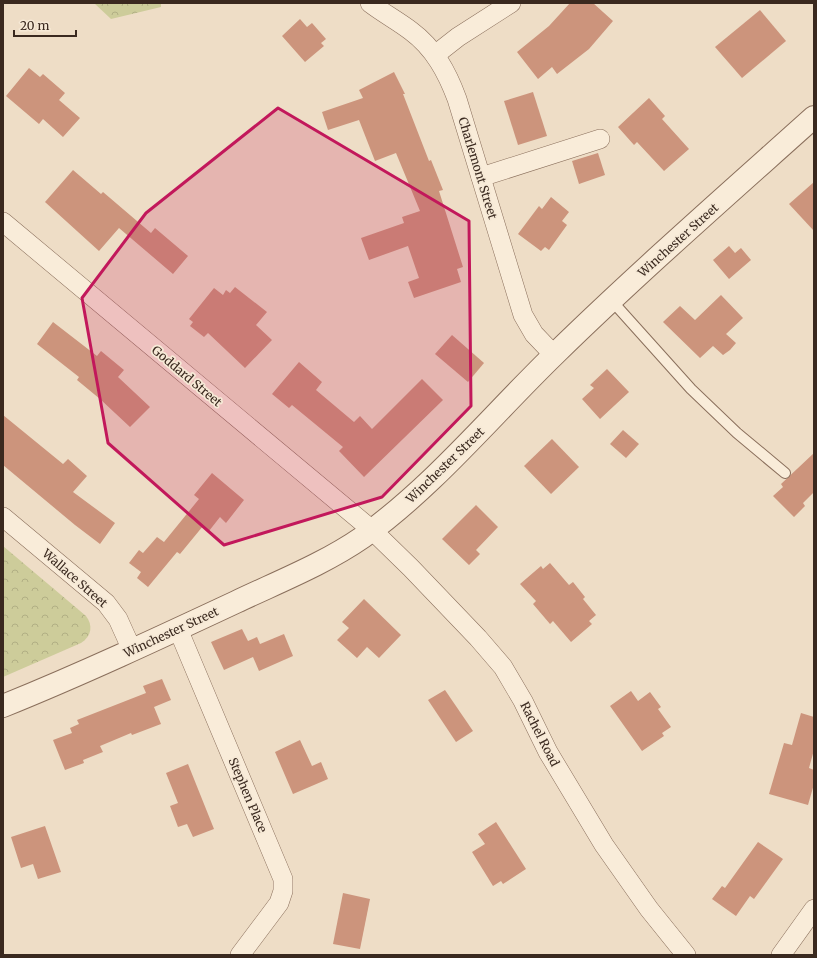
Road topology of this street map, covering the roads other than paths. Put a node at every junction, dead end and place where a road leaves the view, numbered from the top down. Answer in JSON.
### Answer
{"nodes":[{"id":1,"x":370,"y":3,"type":"edge"},
{"id":2,"x":511,"y":3,"type":"edge"},
{"id":3,"x":436,"y":55,"type":"junction"},
{"id":4,"x":814,"y":117,"type":"edge"},
{"id":5,"x":600,"y":139,"type":"dead end"},
{"id":6,"x":481,"y":177,"type":"junction"},
{"id":7,"x":3,"y":222,"type":"edge"},
{"id":8,"x":612,"y":301,"type":"junction"},
{"id":9,"x":554,"y":355,"type":"junction"},
{"id":10,"x":785,"y":473,"type":"dead end"},
{"id":11,"x":3,"y":517,"type":"edge"},
{"id":12,"x":372,"y":530,"type":"junction"},
{"id":13,"x":178,"y":629,"type":"junction"},
{"id":14,"x":132,"y":650,"type":"junction"},
{"id":15,"x":3,"y":706,"type":"edge"},
{"id":16,"x":814,"y":909,"type":"edge"},
{"id":17,"x":240,"y":955,"type":"edge"},
{"id":18,"x":686,"y":955,"type":"edge"},
{"id":19,"x":781,"y":955,"type":"edge"}],
"edges":[{"from":1,"to":3,"type":"street","name":"Charlemont Street"},
{"from":2,"to":3,"type":"street"},
{"from":3,"to":6,"type":"street","name":"Charlemont Street"},
{"from":4,"to":8,"type":"street","name":"Winchester Street"},
{"from":5,"to":6,"type":"street"},
{"from":6,"to":9,"type":"street","name":"Charlemont Street"},
{"from":7,"to":12,"type":"street","name":"Goddard Street"},
{"from":8,"to":9,"type":"street","name":"Winchester Street"},
{"from":8,"to":10,"type":"lane"},
{"from":9,"to":12,"type":"street","name":"Winchester Street"},
{"from":11,"to":14,"type":"street","name":"Wallace Street"},
{"from":12,"to":13,"type":"street","name":"Winchester Street"},
{"from":12,"to":18,"type":"street","name":"Rachel Road"},
{"from":13,"to":14,"type":"street","name":"Winchester Street"},
{"from":13,"to":17,"type":"street","name":"Stephen Place"},
{"from":14,"to":15,"type":"street","name":"Winchester Street"},
{"from":16,"to":19,"type":"street"}]}
